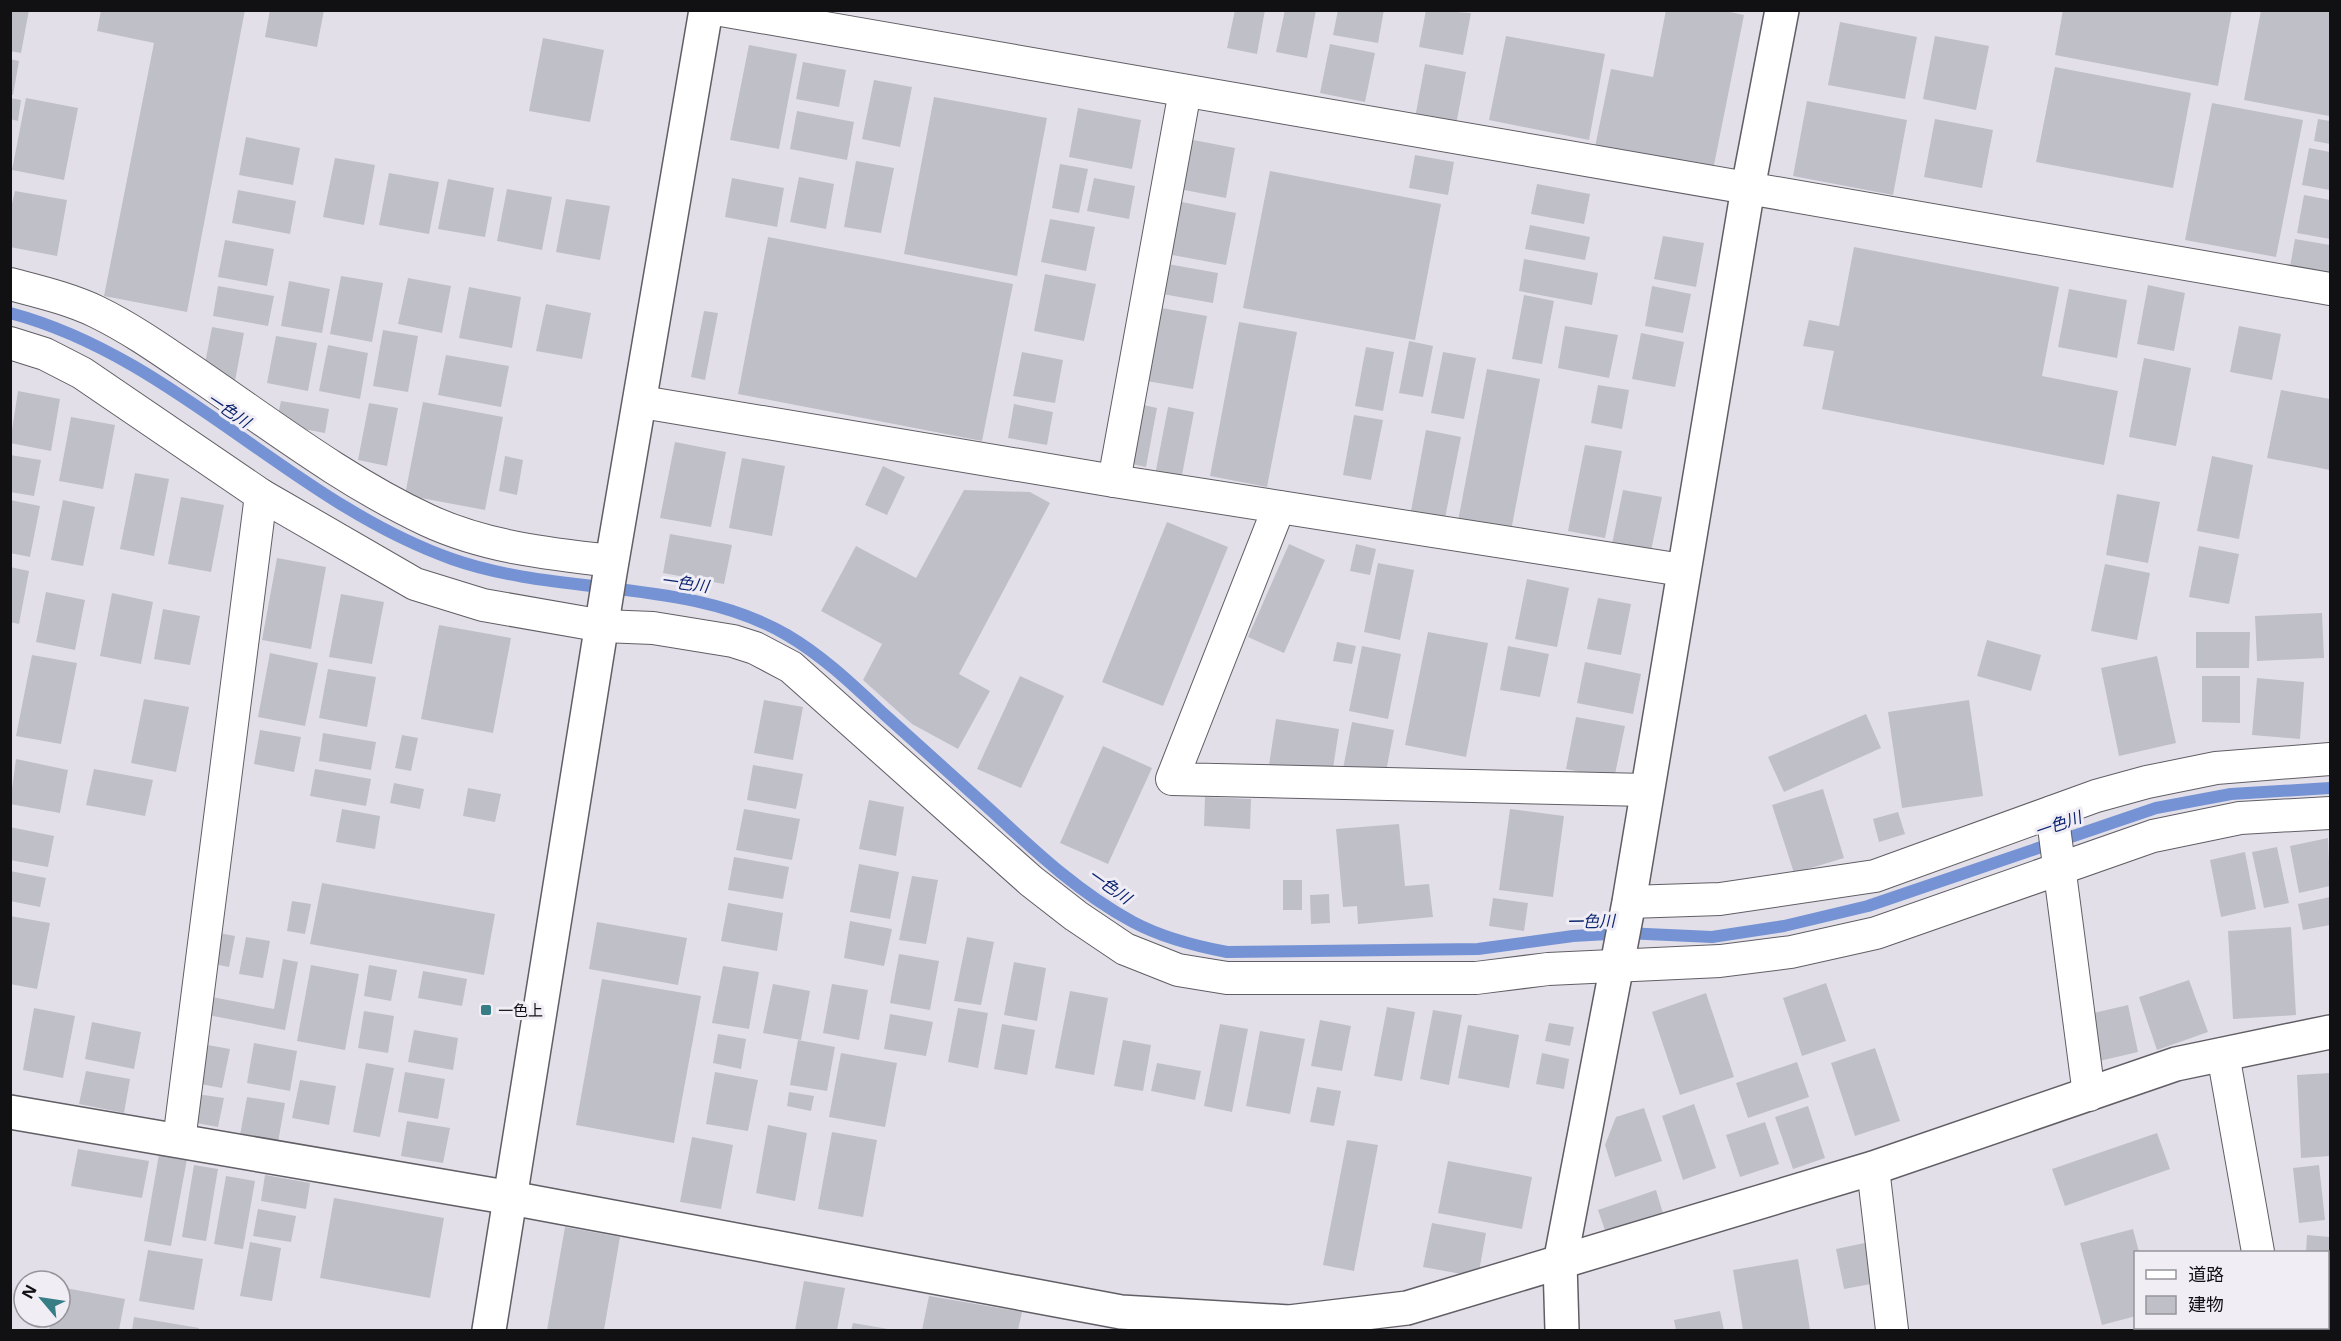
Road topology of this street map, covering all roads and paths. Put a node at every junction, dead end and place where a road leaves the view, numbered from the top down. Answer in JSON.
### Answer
{"nodes":[{"id":1,"x":706,"y":10,"type":"edge"},
{"id":2,"x":721,"y":10,"type":"edge"},
{"id":3,"x":1782,"y":10,"type":"edge"},
{"id":4,"x":1185,"y":91,"type":"junction"},
{"id":5,"x":1748,"y":188,"type":"junction"},
{"id":6,"x":10,"y":284,"type":"edge"},
{"id":7,"x":2331,"y":290,"type":"edge"},
{"id":8,"x":10,"y":343,"type":"edge"},
{"id":9,"x":642,"y":402,"type":"junction"},
{"id":10,"x":1114,"y":481,"type":"junction"},
{"id":11,"x":261,"y":495,"type":"junction"},
{"id":12,"x":1279,"y":507,"type":"junction"},
{"id":13,"x":611,"y":567,"type":"junction"},
{"id":14,"x":1683,"y":570,"type":"junction"},
{"id":15,"x":603,"y":620,"type":"junction"},
{"id":16,"x":2331,"y":759,"type":"edge"},
{"id":17,"x":1647,"y":790,"type":"junction"},
{"id":18,"x":2052,"y":812,"type":"junction"},
{"id":19,"x":2331,"y":813,"type":"edge"},
{"id":20,"x":2061,"y":868,"type":"junction"},
{"id":21,"x":1627,"y":910,"type":"junction"},
{"id":22,"x":1617,"y":960,"type":"junction"},
{"id":23,"x":2331,"y":1032,"type":"edge"},
{"id":24,"x":2223,"y":1054,"type":"junction"},
{"id":25,"x":2089,"y":1095,"type":"junction"},
{"id":26,"x":10,"y":1112,"type":"edge"},
{"id":27,"x":179,"y":1141,"type":"junction"},
{"id":28,"x":1873,"y":1168,"type":"junction"},
{"id":29,"x":511,"y":1198,"type":"junction"},
{"id":30,"x":2258,"y":1251,"type":"edge"},
{"id":31,"x":1560,"y":1263,"type":"junction"},
{"id":32,"x":1119,"y":1321,"type":"edge"},
{"id":33,"x":489,"y":1330,"type":"edge"},
{"id":34,"x":1562,"y":1330,"type":"edge"},
{"id":35,"x":1892,"y":1330,"type":"edge"}],
"edges":[{"from":1,"to":9,"type":"street"},
{"from":2,"to":4,"type":"street"},
{"from":3,"to":5,"type":"street"},
{"from":4,"to":5,"type":"street"},
{"from":4,"to":10,"type":"street"},
{"from":5,"to":7,"type":"street"},
{"from":5,"to":14,"type":"street"},
{"from":6,"to":13,"type":"street"},
{"from":8,"to":11,"type":"street"},
{"from":9,"to":10,"type":"street"},
{"from":9,"to":13,"type":"street"},
{"from":10,"to":12,"type":"street"},
{"from":11,"to":15,"type":"street"},
{"from":11,"to":27,"type":"street"},
{"from":12,"to":14,"type":"street"},
{"from":12,"to":17,"type":"street"},
{"from":13,"to":15,"type":"street"},
{"from":14,"to":17,"type":"street"},
{"from":15,"to":22,"type":"street"},
{"from":15,"to":29,"type":"street"},
{"from":16,"to":18,"type":"street"},
{"from":17,"to":21,"type":"street"},
{"from":18,"to":20,"type":"street"},
{"from":18,"to":21,"type":"street"},
{"from":19,"to":20,"type":"street"},
{"from":20,"to":22,"type":"street"},
{"from":20,"to":25,"type":"street"},
{"from":21,"to":22,"type":"street"},
{"from":22,"to":31,"type":"street"},
{"from":23,"to":24,"type":"street"},
{"from":24,"to":25,"type":"street"},
{"from":24,"to":30,"type":"street"},
{"from":25,"to":28,"type":"street"},
{"from":26,"to":27,"type":"street"},
{"from":27,"to":29,"type":"street"},
{"from":28,"to":31,"type":"street"},
{"from":28,"to":35,"type":"street"},
{"from":29,"to":32,"type":"street"},
{"from":29,"to":33,"type":"street"},
{"from":31,"to":32,"type":"street"},
{"from":31,"to":34,"type":"street"}]}
